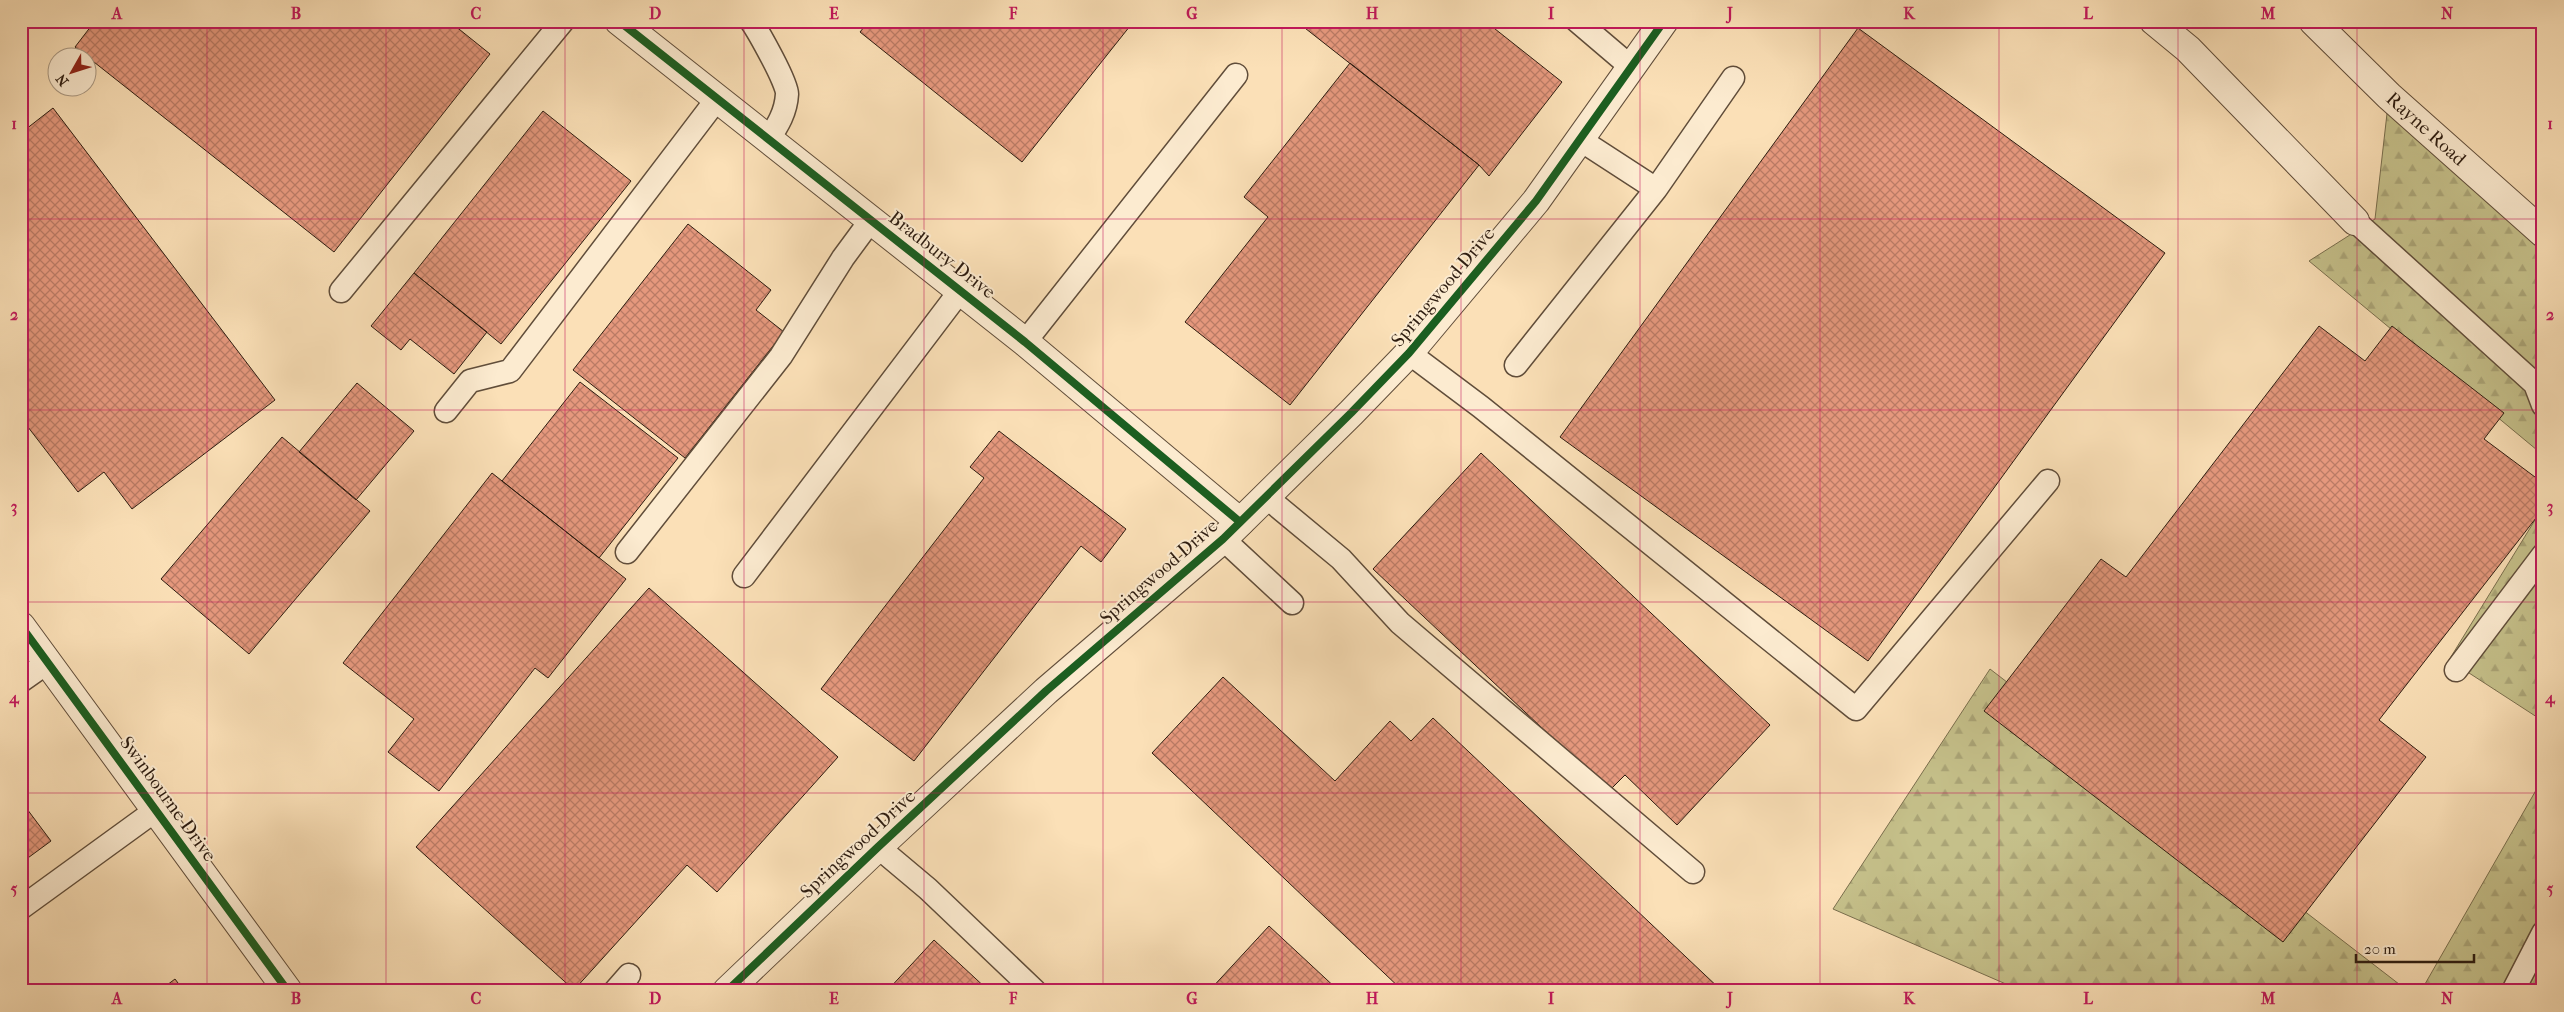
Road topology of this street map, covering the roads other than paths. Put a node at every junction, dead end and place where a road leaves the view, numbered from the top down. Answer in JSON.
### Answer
{"nodes":[{"id":1,"x":563,"y":21,"type":"edge"},
{"id":2,"x":619,"y":21,"type":"edge"},
{"id":3,"x":751,"y":21,"type":"edge"},
{"id":4,"x":1577,"y":21,"type":"edge"},
{"id":5,"x":1664,"y":21,"type":"edge"},
{"id":6,"x":2154,"y":21,"type":"edge"},
{"id":7,"x":2314,"y":21,"type":"edge"},
{"id":8,"x":1631,"y":67,"type":"junction"},
{"id":9,"x":1236,"y":75,"type":"dead end"},
{"id":10,"x":1733,"y":78,"type":"dead end"},
{"id":11,"x":717,"y":98,"type":"junction"},
{"id":12,"x":1579,"y":138,"type":"junction"},
{"id":13,"x":768,"y":140,"type":"junction"},
{"id":14,"x":1656,"y":189,"type":"junction"},
{"id":15,"x":871,"y":220,"type":"junction"},
{"id":16,"x":2354,"y":221,"type":"joint"},
{"id":17,"x":2539,"y":223,"type":"edge"},
{"id":18,"x":960,"y":291,"type":"junction"},
{"id":19,"x":341,"y":292,"type":"dead end"},
{"id":20,"x":1025,"y":342,"type":"junction"},
{"id":21,"x":1409,"y":353,"type":"junction"},
{"id":22,"x":1516,"y":365,"type":"dead end"},
{"id":23,"x":2543,"y":405,"type":"edge"},
{"id":24,"x":446,"y":411,"type":"dead end"},
{"id":25,"x":2048,"y":481,"type":"dead end"},
{"id":26,"x":1265,"y":496,"type":"junction"},
{"id":27,"x":1232,"y":531,"type":"junction"},
{"id":28,"x":628,"y":552,"type":"dead end"},
{"id":29,"x":2543,"y":555,"type":"edge"},
{"id":30,"x":744,"y":576,"type":"dead end"},
{"id":31,"x":1292,"y":603,"type":"dead end"},
{"id":32,"x":21,"y":626,"type":"edge"},
{"id":33,"x":48,"y":662,"type":"junction"},
{"id":34,"x":2456,"y":670,"type":"dead end"},
{"id":35,"x":21,"y":681,"type":"edge"},
{"id":36,"x":156,"y":810,"type":"junction"},
{"id":37,"x":878,"y":847,"type":"junction"},
{"id":38,"x":1693,"y":872,"type":"dead end"},
{"id":39,"x":21,"y":908,"type":"edge"},
{"id":40,"x":2543,"y":933,"type":"edge"},
{"id":41,"x":288,"y":991,"type":"edge"},
{"id":42,"x":727,"y":991,"type":"edge"},
{"id":43,"x":1034,"y":991,"type":"edge"},
{"id":44,"x":2513,"y":991,"type":"edge"}],
"edges":[{"from":1,"to":19,"type":"lane"},
{"from":2,"to":11,"type":"street","name":"Bradbury Drive"},
{"from":3,"to":13,"type":"lane"},
{"from":4,"to":8,"type":"lane"},
{"from":5,"to":8,"type":"street","name":"Springwood Drive"},
{"from":6,"to":16,"type":"street"},
{"from":7,"to":17,"type":"street","name":"Rayne Road"},
{"from":8,"to":12,"type":"street","name":"Springwood Drive"},
{"from":9,"to":20,"type":"lane"},
{"from":10,"to":14,"type":"lane"},
{"from":11,"to":13,"type":"street","name":"Bradbury Drive"},
{"from":11,"to":24,"type":"lane"},
{"from":12,"to":14,"type":"lane"},
{"from":12,"to":21,"type":"street","name":"Springwood Drive"},
{"from":13,"to":15,"type":"street","name":"Bradbury Drive"},
{"from":14,"to":22,"type":"lane"},
{"from":15,"to":18,"type":"street","name":"Bradbury Drive"},
{"from":15,"to":28,"type":"lane"},
{"from":16,"to":23,"type":"lane"},
{"from":18,"to":20,"type":"street","name":"Bradbury Drive"},
{"from":18,"to":30,"type":"lane"},
{"from":20,"to":27,"type":"street","name":"Bradbury Drive"},
{"from":21,"to":25,"type":"lane"},
{"from":21,"to":26,"type":"street","name":"Springwood Drive"},
{"from":26,"to":27,"type":"street","name":"Springwood Drive"},
{"from":26,"to":38,"type":"lane"},
{"from":27,"to":31,"type":"lane"},
{"from":27,"to":37,"type":"street","name":"Springwood Drive"},
{"from":29,"to":34,"type":"lane"},
{"from":32,"to":33,"type":"street","name":"Swinbourne Drive"},
{"from":33,"to":35,"type":"lane"},
{"from":33,"to":36,"type":"street","name":"Swinbourne Drive"},
{"from":36,"to":39,"type":"lane"},
{"from":36,"to":41,"type":"street","name":"Swinbourne Drive"},
{"from":37,"to":42,"type":"street","name":"Springwood Drive"},
{"from":37,"to":43,"type":"lane"},
{"from":40,"to":44,"type":"lane"}]}
